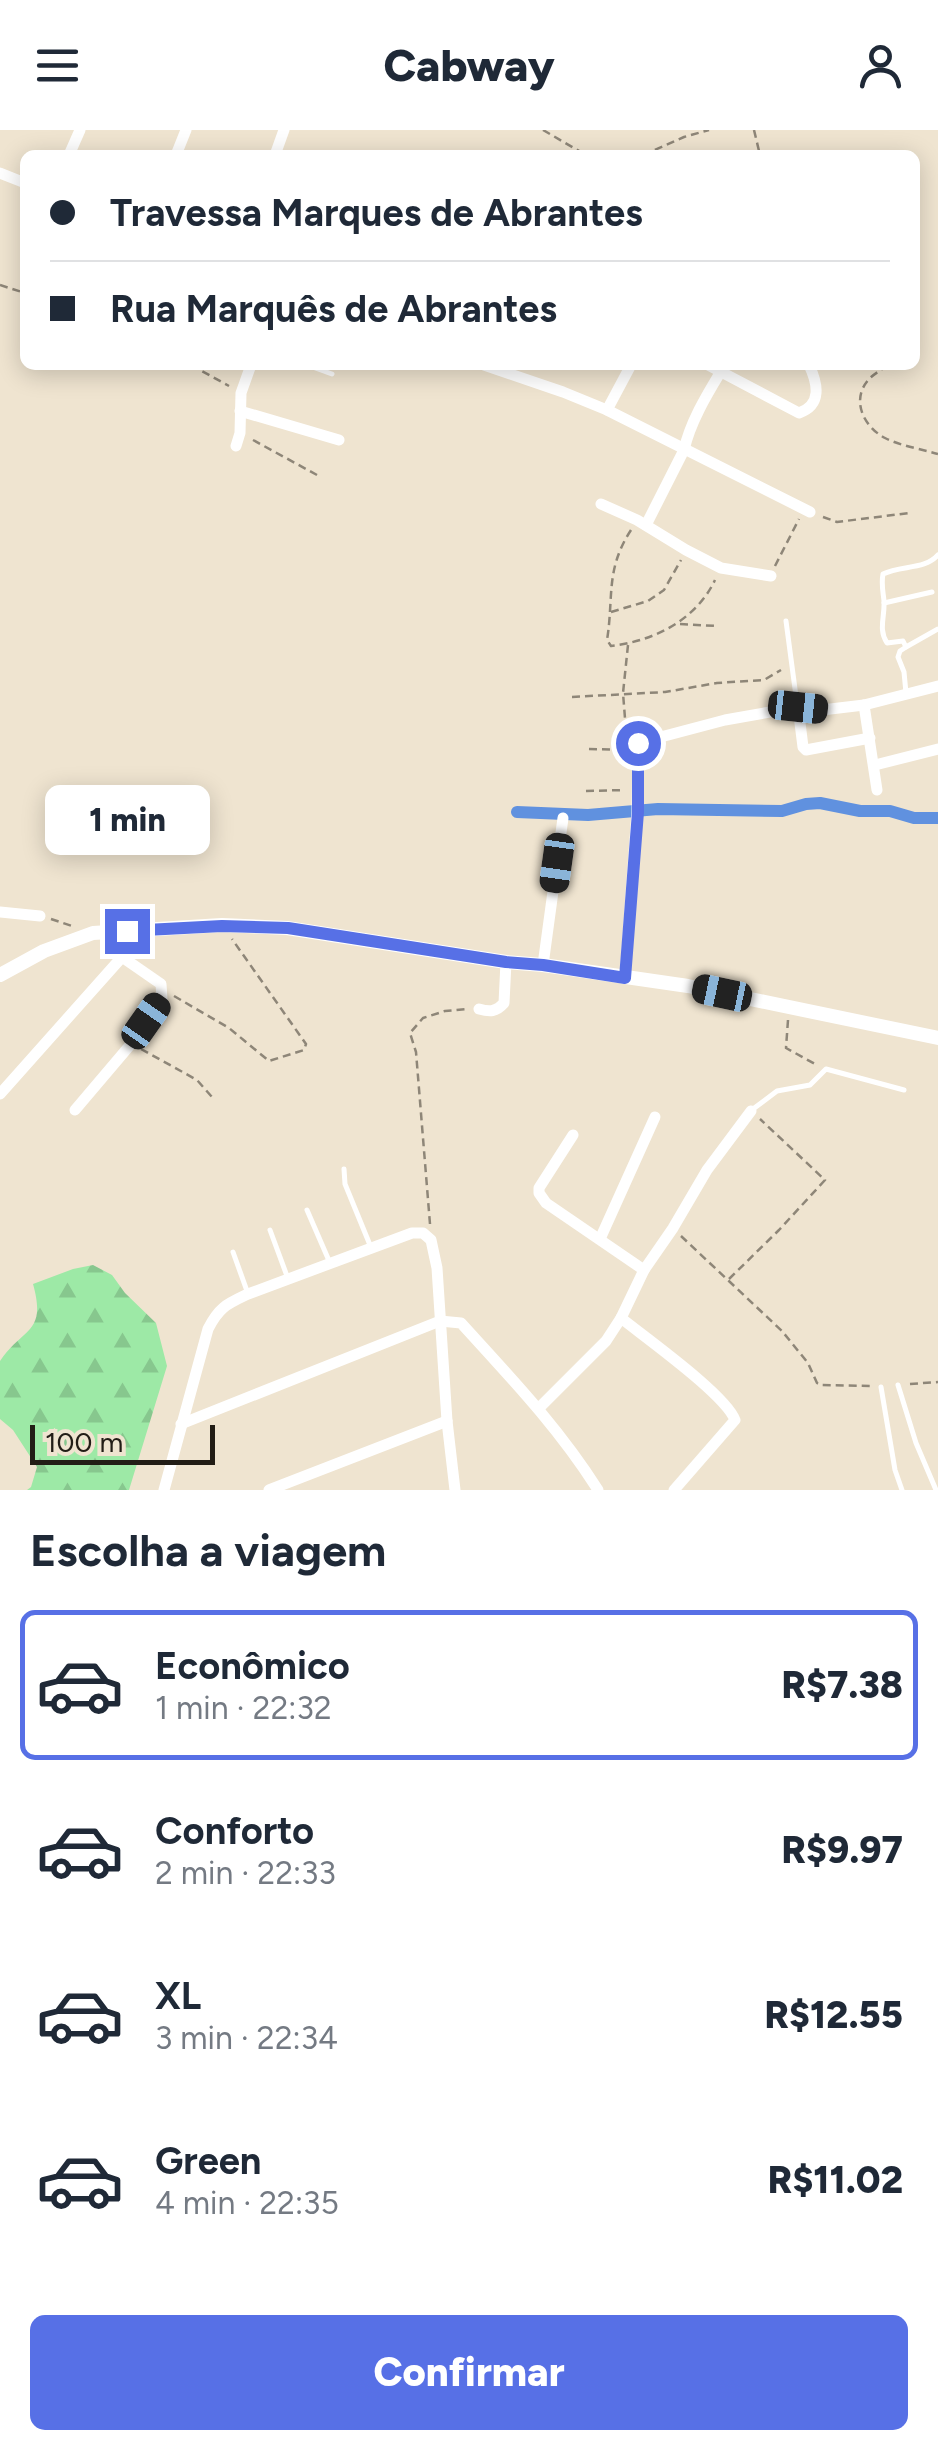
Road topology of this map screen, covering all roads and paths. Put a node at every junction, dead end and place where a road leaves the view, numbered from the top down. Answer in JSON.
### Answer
{"nodes":[{"id":1,"x":543,"y":130,"type":"edge"},
{"id":2,"x":708,"y":130,"type":"edge"},
{"id":3,"x":577,"y":150,"type":"edge"},
{"id":4,"x":654,"y":150,"type":"edge"},
{"id":5,"x":200,"y":370,"type":"edge"},
{"id":6,"x":249,"y":370,"type":"edge"},
{"id":7,"x":320,"y":370,"type":"edge"},
{"id":8,"x":499,"y":370,"type":"edge"},
{"id":9,"x":628,"y":370,"type":"edge"},
{"id":10,"x":716,"y":370,"type":"edge"},
{"id":11,"x":811,"y":370,"type":"edge"},
{"id":12,"x":881,"y":370,"type":"edge"},
{"id":13,"x":720,"y":373,"type":"junction"},
{"id":14,"x":332,"y":374,"type":"dead end"},
{"id":15,"x":241,"y":393,"type":"junction"},
{"id":16,"x":607,"y":410,"type":"junction"},
{"id":17,"x":240,"y":411,"type":"junction"},
{"id":18,"x":238,"y":440,"type":"joint"},
{"id":19,"x":339,"y":440,"type":"dead end"},
{"id":20,"x":684,"y":450,"type":"junction"},
{"id":21,"x":938,"y":454,"type":"edge"},
{"id":22,"x":317,"y":475,"type":"dead end"},
{"id":23,"x":601,"y":504,"type":"dead end"},
{"id":24,"x":810,"y":512,"type":"junction"},
{"id":25,"x":909,"y":514,"type":"dead end"},
{"id":26,"x":641,"y":523,"type":"junction"},
{"id":27,"x":686,"y":550,"type":"junction"},
{"id":28,"x":938,"y":555,"type":"edge"},
{"id":29,"x":721,"y":568,"type":"junction"},
{"id":30,"x":770,"y":576,"type":"joint"},
{"id":31,"x":932,"y":592,"type":"dead end"},
{"id":32,"x":884,"y":604,"type":"junction"},
{"id":33,"x":610,"y":612,"type":"junction"},
{"id":34,"x":786,"y":621,"type":"dead end"},
{"id":35,"x":678,"y":624,"type":"junction"},
{"id":36,"x":717,"y":626,"type":"dead end"},
{"id":37,"x":938,"y":629,"type":"edge"},
{"id":38,"x":628,"y":644,"type":"junction"},
{"id":39,"x":906,"y":647,"type":"junction"},
{"id":40,"x":793,"y":668,"type":"junction"},
{"id":41,"x":938,"y":686,"type":"edge"},
{"id":42,"x":623,"y":693,"type":"junction"},
{"id":43,"x":572,"y":696,"type":"dead end"},
{"id":44,"x":906,"y":696,"type":"junction"},
{"id":45,"x":864,"y":706,"type":"junction"},
{"id":46,"x":798,"y":707,"type":"junction"},
{"id":47,"x":870,"y":738,"type":"junction"},
{"id":48,"x":638,"y":747,"type":"junction"},
{"id":49,"x":589,"y":750,"type":"dead end"},
{"id":50,"x":938,"y":750,"type":"edge"},
{"id":51,"x":874,"y":765,"type":"junction"},
{"id":52,"x":877,"y":790,"type":"dead end"},
{"id":53,"x":586,"y":791,"type":"dead end"},
{"id":54,"x":637,"y":793,"type":"junction"},
{"id":55,"x":563,"y":818,"type":"dead end"},
{"id":56,"x":0,"y":912,"type":"edge"},
{"id":57,"x":40,"y":916,"type":"joint"},
{"id":58,"x":127,"y":931,"type":"junction"},
{"id":59,"x":93,"y":933,"type":"junction"},
{"id":60,"x":241,"y":951,"type":"dead end"},
{"id":61,"x":122,"y":957,"type":"junction"},
{"id":62,"x":506,"y":962,"type":"junction"},
{"id":63,"x":543,"y":965,"type":"junction"},
{"id":64,"x":0,"y":975,"type":"edge"},
{"id":65,"x":625,"y":978,"type":"junction"},
{"id":66,"x":163,"y":992,"type":"junction"},
{"id":67,"x":789,"y":1008,"type":"junction"},
{"id":68,"x":479,"y":1009,"type":"joint"},
{"id":69,"x":938,"y":1038,"type":"edge"},
{"id":70,"x":131,"y":1044,"type":"junction"},
{"id":71,"x":826,"y":1069,"type":"junction"},
{"id":72,"x":904,"y":1090,"type":"dead end"},
{"id":73,"x":0,"y":1094,"type":"edge"},
{"id":74,"x":212,"y":1097,"type":"dead end"},
{"id":75,"x":76,"y":1110,"type":"dead end"},
{"id":76,"x":751,"y":1111,"type":"junction"},
{"id":77,"x":655,"y":1117,"type":"dead end"},
{"id":78,"x":573,"y":1135,"type":"dead end"},
{"id":79,"x":344,"y":1169,"type":"dead end"},
{"id":80,"x":307,"y":1210,"type":"dead end"},
{"id":81,"x":673,"y":1228,"type":"junction"},
{"id":82,"x":270,"y":1230,"type":"dead end"},
{"id":83,"x":600,"y":1239,"type":"junction"},
{"id":84,"x":431,"y":1240,"type":"junction"},
{"id":85,"x":372,"y":1248,"type":"junction"},
{"id":86,"x":233,"y":1252,"type":"dead end"},
{"id":87,"x":330,"y":1263,"type":"junction"},
{"id":88,"x":644,"y":1270,"type":"junction"},
{"id":89,"x":288,"y":1278,"type":"junction"},
{"id":90,"x":728,"y":1280,"type":"junction"},
{"id":91,"x":248,"y":1294,"type":"junction"},
{"id":92,"x":621,"y":1318,"type":"junction"},
{"id":93,"x":440,"y":1321,"type":"junction"},
{"id":94,"x":938,"y":1382,"type":"edge"},
{"id":95,"x":898,"y":1385,"type":"joint"},
{"id":96,"x":882,"y":1386,"type":"joint"},
{"id":97,"x":539,"y":1408,"type":"junction"},
{"id":98,"x":447,"y":1421,"type":"junction"},
{"id":99,"x":181,"y":1424,"type":"junction"},
{"id":100,"x":164,"y":1490,"type":"edge"},
{"id":101,"x":268,"y":1490,"type":"edge"},
{"id":102,"x":454,"y":1490,"type":"edge"},
{"id":103,"x":598,"y":1490,"type":"edge"},
{"id":104,"x":674,"y":1490,"type":"edge"},
{"id":105,"x":902,"y":1490,"type":"edge"},
{"id":106,"x":936,"y":1490,"type":"edge"}],
"edges":[{"from":1,"to":3,"type":"path"},
{"from":2,"to":4,"type":"path"},
{"from":5,"to":15,"type":"path"},
{"from":6,"to":15,"type":"street"},
{"from":7,"to":14,"type":"lane"},
{"from":8,"to":16,"type":"street"},
{"from":9,"to":16,"type":"street"},
{"from":10,"to":13,"type":"street"},
{"from":11,"to":13,"type":"street"},
{"from":12,"to":21,"type":"path"},
{"from":13,"to":20,"type":"street"},
{"from":15,"to":17,"type":"street"},
{"from":16,"to":20,"type":"street"},
{"from":17,"to":18,"type":"street"},
{"from":17,"to":19,"type":"street"},
{"from":18,"to":22,"type":"path"},
{"from":20,"to":24,"type":"street"},
{"from":20,"to":26,"type":"street"},
{"from":23,"to":26,"type":"street"},
{"from":24,"to":25,"type":"path"},
{"from":24,"to":30,"type":"path"},
{"from":26,"to":27,"type":"street"},
{"from":26,"to":33,"type":"path"},
{"from":27,"to":29,"type":"street"},
{"from":27,"to":33,"type":"path"},
{"from":28,"to":32,"type":"lane"},
{"from":29,"to":30,"type":"street"},
{"from":29,"to":35,"type":"path"},
{"from":31,"to":32,"type":"lane"},
{"from":32,"to":39,"type":"lane"},
{"from":33,"to":38,"type":"path"},
{"from":34,"to":40,"type":"lane"},
{"from":35,"to":36,"type":"path"},
{"from":35,"to":38,"type":"path"},
{"from":37,"to":39,"type":"lane"},
{"from":38,"to":42,"type":"path"},
{"from":39,"to":44,"type":"lane"},
{"from":40,"to":42,"type":"path"},
{"from":40,"to":46,"type":"lane"},
{"from":41,"to":44,"type":"street"},
{"from":42,"to":43,"type":"path"},
{"from":42,"to":48,"type":"path"},
{"from":44,"to":45,"type":"street"},
{"from":45,"to":46,"type":"street"},
{"from":45,"to":47,"type":"street"},
{"from":46,"to":47,"type":"street"},
{"from":46,"to":48,"type":"street"},
{"from":47,"to":51,"type":"street"},
{"from":48,"to":49,"type":"path"},
{"from":48,"to":54,"type":"street"},
{"from":50,"to":51,"type":"street"},
{"from":51,"to":52,"type":"street"},
{"from":53,"to":54,"type":"path"},
{"from":54,"to":65,"type":"street"},
{"from":55,"to":63,"type":"street"},
{"from":56,"to":57,"type":"street"},
{"from":57,"to":59,"type":"path"},
{"from":58,"to":59,"type":"street"},
{"from":58,"to":61,"type":"street"},
{"from":58,"to":62,"type":"street"},
{"from":59,"to":64,"type":"street"},
{"from":60,"to":66,"type":"path"},
{"from":61,"to":66,"type":"street"},
{"from":61,"to":73,"type":"street"},
{"from":62,"to":63,"type":"street"},
{"from":62,"to":68,"type":"street"},
{"from":63,"to":65,"type":"street"},
{"from":65,"to":67,"type":"street"},
{"from":66,"to":70,"type":"street"},
{"from":67,"to":69,"type":"street"},
{"from":67,"to":71,"type":"path"},
{"from":68,"to":84,"type":"path"},
{"from":70,"to":74,"type":"path"},
{"from":70,"to":75,"type":"street"},
{"from":71,"to":72,"type":"lane"},
{"from":71,"to":76,"type":"lane"},
{"from":76,"to":81,"type":"street"},
{"from":76,"to":90,"type":"path"},
{"from":77,"to":83,"type":"street"},
{"from":78,"to":83,"type":"street"},
{"from":79,"to":85,"type":"lane"},
{"from":80,"to":87,"type":"lane"},
{"from":81,"to":88,"type":"street"},
{"from":81,"to":90,"type":"path"},
{"from":82,"to":89,"type":"lane"},
{"from":83,"to":88,"type":"street"},
{"from":84,"to":85,"type":"street"},
{"from":84,"to":93,"type":"street"},
{"from":85,"to":87,"type":"street"},
{"from":86,"to":91,"type":"lane"},
{"from":87,"to":89,"type":"street"},
{"from":88,"to":92,"type":"street"},
{"from":89,"to":91,"type":"street"},
{"from":90,"to":96,"type":"path"},
{"from":91,"to":99,"type":"street"},
{"from":92,"to":97,"type":"street"},
{"from":92,"to":104,"type":"street"},
{"from":93,"to":97,"type":"street"},
{"from":93,"to":98,"type":"street"},
{"from":93,"to":99,"type":"street"},
{"from":94,"to":95,"type":"path"},
{"from":95,"to":106,"type":"lane"},
{"from":96,"to":105,"type":"lane"},
{"from":97,"to":103,"type":"street"},
{"from":98,"to":101,"type":"street"},
{"from":98,"to":102,"type":"street"},
{"from":99,"to":100,"type":"street"}]}
